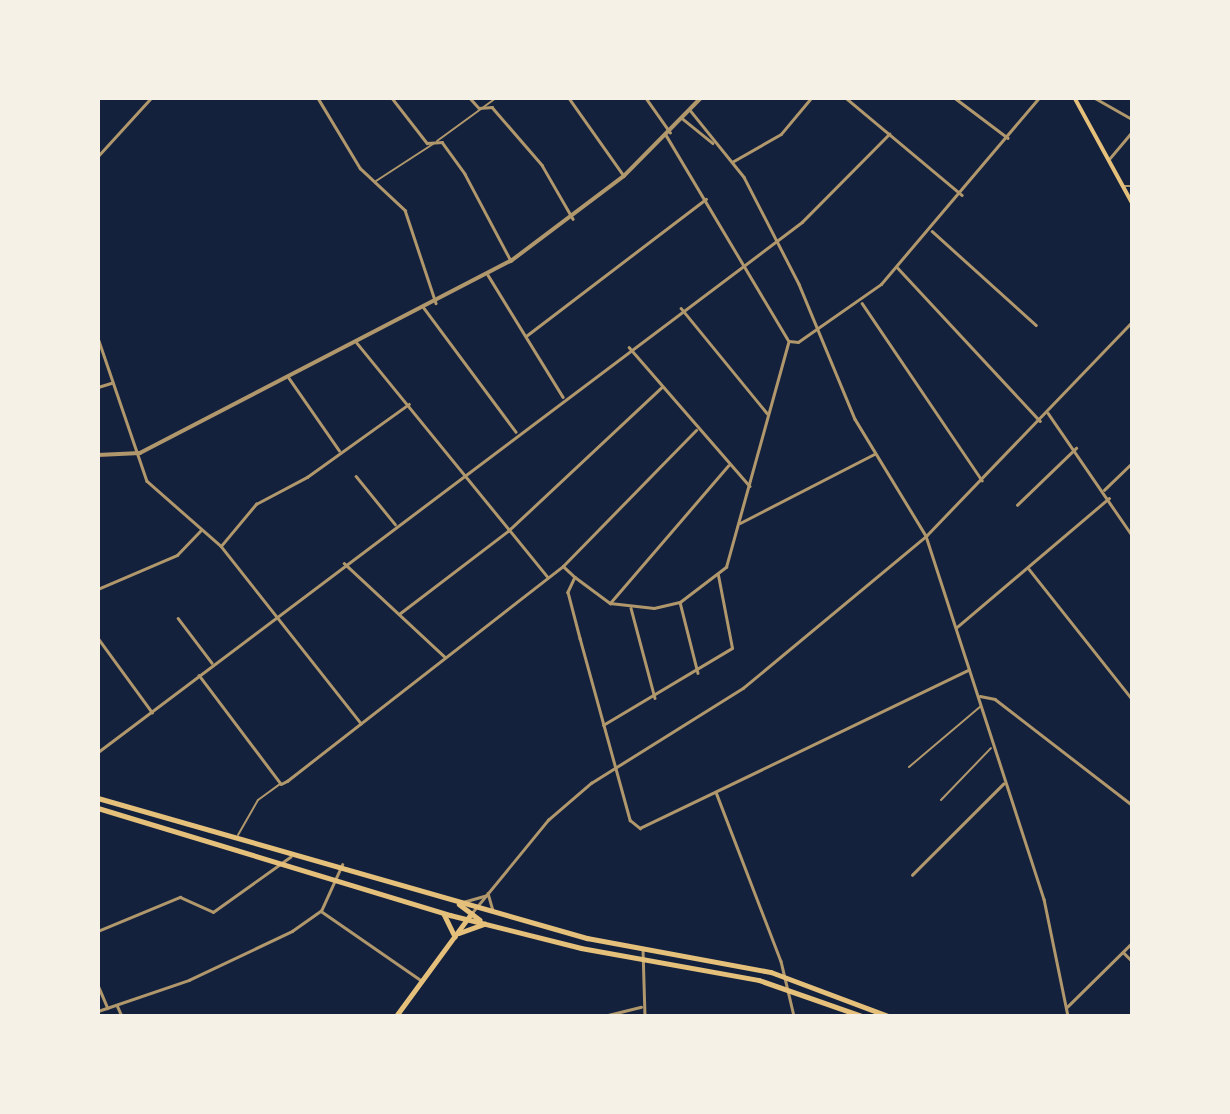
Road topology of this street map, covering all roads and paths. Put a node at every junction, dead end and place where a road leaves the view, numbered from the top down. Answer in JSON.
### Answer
{"nodes":[{"id":1,"x":151,"y":98,"type":"edge"},
{"id":2,"x":318,"y":98,"type":"edge"},
{"id":3,"x":392,"y":98,"type":"edge"},
{"id":4,"x":470,"y":98,"type":"edge"},
{"id":5,"x":496,"y":98,"type":"edge"},
{"id":6,"x":569,"y":98,"type":"edge"},
{"id":7,"x":646,"y":98,"type":"edge"},
{"id":8,"x":811,"y":98,"type":"edge"},
{"id":9,"x":846,"y":98,"type":"edge"},
{"id":10,"x":955,"y":98,"type":"edge"},
{"id":11,"x":1039,"y":98,"type":"edge"},
{"id":12,"x":1075,"y":98,"type":"edge"},
{"id":13,"x":1095,"y":98,"type":"edge"},
{"id":14,"x":699,"y":99,"type":"edge"},
{"id":15,"x":485,"y":107,"type":"junction"},
{"id":16,"x":690,"y":110,"type":"junction"},
{"id":17,"x":682,"y":119,"type":"junction"},
{"id":18,"x":1132,"y":119,"type":"edge"},
{"id":19,"x":1132,"y":132,"type":"edge"},
{"id":20,"x":668,"y":133,"type":"junction"},
{"id":21,"x":889,"y":134,"type":"junction"},
{"id":22,"x":1009,"y":138,"type":"junction"},
{"id":23,"x":434,"y":143,"type":"junction"},
{"id":24,"x":718,"y":147,"type":"junction"},
{"id":25,"x":98,"y":156,"type":"edge"},
{"id":26,"x":1110,"y":158,"type":"junction"},
{"id":27,"x":732,"y":162,"type":"junction"},
{"id":28,"x":624,"y":176,"type":"junction"},
{"id":29,"x":375,"y":181,"type":"junction"},
{"id":30,"x":1123,"y":186,"type":"junction"},
{"id":31,"x":1132,"y":186,"type":"edge"},
{"id":32,"x":962,"y":195,"type":"junction"},
{"id":33,"x":706,"y":199,"type":"junction"},
{"id":34,"x":1132,"y":202,"type":"edge"},
{"id":35,"x":573,"y":219,"type":"junction"},
{"id":36,"x":932,"y":231,"type":"junction"},
{"id":37,"x":777,"y":238,"type":"junction"},
{"id":38,"x":511,"y":261,"type":"junction"},
{"id":39,"x":744,"y":261,"type":"junction"},
{"id":40,"x":897,"y":267,"type":"junction"},
{"id":41,"x":488,"y":275,"type":"junction"},
{"id":42,"x":862,"y":302,"type":"junction"},
{"id":43,"x":436,"y":303,"type":"junction"},
{"id":44,"x":425,"y":308,"type":"junction"},
{"id":45,"x":681,"y":308,"type":"junction"},
{"id":46,"x":1132,"y":322,"type":"edge"},
{"id":47,"x":1036,"y":325,"type":"dead end"},
{"id":48,"x":817,"y":335,"type":"junction"},
{"id":49,"x":526,"y":336,"type":"junction"},
{"id":50,"x":98,"y":338,"type":"edge"},
{"id":51,"x":789,"y":341,"type":"junction"},
{"id":52,"x":357,"y":342,"type":"junction"},
{"id":53,"x":629,"y":347,"type":"junction"},
{"id":54,"x":289,"y":378,"type":"junction"},
{"id":55,"x":111,"y":383,"type":"junction"},
{"id":56,"x":98,"y":387,"type":"edge"},
{"id":57,"x":662,"y":387,"type":"junction"},
{"id":58,"x":563,"y":397,"type":"junction"},
{"id":59,"x":410,"y":403,"type":"junction"},
{"id":60,"x":1048,"y":413,"type":"junction"},
{"id":61,"x":768,"y":414,"type":"junction"},
{"id":62,"x":1040,"y":421,"type":"junction"},
{"id":63,"x":696,"y":430,"type":"junction"},
{"id":64,"x":517,"y":432,"type":"junction"},
{"id":65,"x":1076,"y":448,"type":"junction"},
{"id":66,"x":339,"y":451,"type":"junction"},
{"id":67,"x":98,"y":454,"type":"edge"},
{"id":68,"x":874,"y":454,"type":"junction"},
{"id":69,"x":134,"y":455,"type":"junction"},
{"id":70,"x":1132,"y":463,"type":"edge"},
{"id":71,"x":728,"y":466,"type":"junction"},
{"id":72,"x":467,"y":470,"type":"junction"},
{"id":73,"x":356,"y":475,"type":"dead end"},
{"id":74,"x":982,"y":480,"type":"junction"},
{"id":75,"x":750,"y":486,"type":"junction"},
{"id":76,"x":1104,"y":489,"type":"junction"},
{"id":77,"x":1109,"y":498,"type":"junction"},
{"id":78,"x":1017,"y":505,"type":"dead end"},
{"id":79,"x":740,"y":523,"type":"junction"},
{"id":80,"x":394,"y":524,"type":"junction"},
{"id":81,"x":511,"y":526,"type":"junction"},
{"id":82,"x":201,"y":530,"type":"junction"},
{"id":83,"x":1132,"y":535,"type":"edge"},
{"id":84,"x":926,"y":536,"type":"junction"},
{"id":85,"x":221,"y":546,"type":"junction"},
{"id":86,"x":344,"y":563,"type":"junction"},
{"id":87,"x":563,"y":566,"type":"junction"},
{"id":88,"x":1028,"y":569,"type":"junction"},
{"id":89,"x":718,"y":575,"type":"junction"},
{"id":90,"x":548,"y":577,"type":"junction"},
{"id":91,"x":575,"y":577,"type":"junction"},
{"id":92,"x":98,"y":589,"type":"edge"},
{"id":93,"x":680,"y":602,"type":"junction"},
{"id":94,"x":610,"y":603,"type":"junction"},
{"id":95,"x":631,"y":608,"type":"junction"},
{"id":96,"x":399,"y":614,"type":"junction"},
{"id":97,"x":277,"y":615,"type":"junction"},
{"id":98,"x":178,"y":618,"type":"dead end"},
{"id":99,"x":957,"y":627,"type":"junction"},
{"id":100,"x":98,"y":638,"type":"edge"},
{"id":101,"x":444,"y":656,"type":"junction"},
{"id":102,"x":213,"y":664,"type":"junction"},
{"id":103,"x":968,"y":670,"type":"junction"},
{"id":104,"x":698,"y":673,"type":"junction"},
{"id":105,"x":199,"y":675,"type":"junction"},
{"id":106,"x":980,"y":696,"type":"junction"},
{"id":107,"x":655,"y":698,"type":"junction"},
{"id":108,"x":1132,"y":699,"type":"edge"},
{"id":109,"x":982,"y":706,"type":"junction"},
{"id":110,"x":152,"y":712,"type":"junction"},
{"id":111,"x":362,"y":724,"type":"junction"},
{"id":112,"x":603,"y":725,"type":"junction"},
{"id":113,"x":98,"y":744,"type":"edge"},
{"id":114,"x":991,"y":748,"type":"junction"},
{"id":115,"x":102,"y":749,"type":"junction"},
{"id":116,"x":98,"y":752,"type":"edge"},
{"id":117,"x":615,"y":765,"type":"junction"},
{"id":118,"x":909,"y":767,"type":"dead end"},
{"id":119,"x":281,"y":784,"type":"junction"},
{"id":120,"x":1003,"y":784,"type":"junction"},
{"id":121,"x":716,"y":792,"type":"junction"},
{"id":122,"x":98,"y":798,"type":"edge"},
{"id":123,"x":941,"y":800,"type":"dead end"},
{"id":124,"x":1132,"y":805,"type":"edge"},
{"id":125,"x":98,"y":808,"type":"edge"},
{"id":126,"x":236,"y":842,"type":"junction"},
{"id":127,"x":290,"y":857,"type":"junction"},
{"id":128,"x":275,"y":862,"type":"junction"},
{"id":129,"x":342,"y":865,"type":"junction"},
{"id":130,"x":335,"y":869,"type":"junction"},
{"id":131,"x":348,"y":873,"type":"junction"},
{"id":132,"x":912,"y":875,"type":"dead end"},
{"id":133,"x":339,"y":877,"type":"junction"},
{"id":134,"x":329,"y":880,"type":"junction"},
{"id":135,"x":345,"y":885,"type":"junction"},
{"id":136,"x":336,"y":887,"type":"junction"},
{"id":137,"x":487,"y":894,"type":"junction"},
{"id":138,"x":458,"y":904,"type":"junction"},
{"id":139,"x":321,"y":911,"type":"junction"},
{"id":140,"x":494,"y":913,"type":"junction"},
{"id":141,"x":444,"y":914,"type":"junction"},
{"id":142,"x":471,"y":914,"type":"junction"},
{"id":143,"x":485,"y":924,"type":"junction"},
{"id":144,"x":98,"y":930,"type":"edge"},
{"id":145,"x":456,"y":935,"type":"junction"},
{"id":146,"x":1132,"y":943,"type":"edge"},
{"id":147,"x":643,"y":949,"type":"junction"},
{"id":148,"x":1123,"y":952,"type":"junction"},
{"id":149,"x":641,"y":960,"type":"junction"},
{"id":150,"x":1132,"y":961,"type":"edge"},
{"id":151,"x":786,"y":977,"type":"junction"},
{"id":152,"x":422,"y":981,"type":"junction"},
{"id":153,"x":98,"y":985,"type":"edge"},
{"id":154,"x":789,"y":989,"type":"junction"},
{"id":155,"x":117,"y":1005,"type":"junction"},
{"id":156,"x":642,"y":1007,"type":"junction"},
{"id":157,"x":1067,"y":1007,"type":"junction"},
{"id":158,"x":108,"y":1008,"type":"junction"},
{"id":159,"x":870,"y":1008,"type":"junction"},
{"id":160,"x":98,"y":1011,"type":"edge"},
{"id":161,"x":122,"y":1016,"type":"edge"},
{"id":162,"x":396,"y":1016,"type":"edge"},
{"id":163,"x":604,"y":1016,"type":"edge"},
{"id":164,"x":645,"y":1016,"type":"edge"},
{"id":165,"x":794,"y":1016,"type":"edge"},
{"id":166,"x":864,"y":1016,"type":"edge"},
{"id":167,"x":888,"y":1016,"type":"edge"},
{"id":168,"x":1068,"y":1016,"type":"edge"}],
"edges":[{"from":1,"to":25,"type":"street"},
{"from":2,"to":29,"type":"street"},
{"from":3,"to":23,"type":"street"},
{"from":4,"to":15,"type":"street"},
{"from":5,"to":15,"type":"lane"},
{"from":6,"to":28,"type":"street"},
{"from":7,"to":20,"type":"street"},
{"from":8,"to":27,"type":"street"},
{"from":9,"to":21,"type":"street"},
{"from":10,"to":22,"type":"street"},
{"from":11,"to":22,"type":"street"},
{"from":12,"to":26,"type":"main road"},
{"from":13,"to":18,"type":"street"},
{"from":14,"to":16,"type":"street"},
{"from":15,"to":23,"type":"lane"},
{"from":15,"to":35,"type":"street"},
{"from":16,"to":17,"type":"street"},
{"from":16,"to":24,"type":"street"},
{"from":17,"to":20,"type":"street"},
{"from":17,"to":24,"type":"street"},
{"from":19,"to":26,"type":"street"},
{"from":20,"to":28,"type":"street"},
{"from":20,"to":33,"type":"street"},
{"from":21,"to":32,"type":"street"},
{"from":21,"to":37,"type":"street"},
{"from":22,"to":32,"type":"street"},
{"from":23,"to":29,"type":"lane"},
{"from":23,"to":38,"type":"street"},
{"from":24,"to":27,"type":"street"},
{"from":26,"to":30,"type":"main road"},
{"from":27,"to":37,"type":"street"},
{"from":28,"to":35,"type":"street"},
{"from":29,"to":43,"type":"street"},
{"from":30,"to":31,"type":"street"},
{"from":30,"to":34,"type":"main road"},
{"from":32,"to":36,"type":"street"},
{"from":33,"to":39,"type":"street"},
{"from":33,"to":49,"type":"street"},
{"from":35,"to":38,"type":"street"},
{"from":36,"to":40,"type":"street"},
{"from":36,"to":47,"type":"street"},
{"from":37,"to":39,"type":"street"},
{"from":37,"to":48,"type":"street"},
{"from":38,"to":41,"type":"street"},
{"from":39,"to":45,"type":"street"},
{"from":39,"to":51,"type":"street"},
{"from":40,"to":42,"type":"street"},
{"from":40,"to":62,"type":"street"},
{"from":41,"to":43,"type":"street"},
{"from":41,"to":49,"type":"street"},
{"from":42,"to":48,"type":"street"},
{"from":42,"to":74,"type":"street"},
{"from":43,"to":44,"type":"street"},
{"from":44,"to":52,"type":"street"},
{"from":44,"to":64,"type":"street"},
{"from":45,"to":53,"type":"street"},
{"from":45,"to":61,"type":"street"},
{"from":46,"to":60,"type":"street"},
{"from":48,"to":51,"type":"street"},
{"from":48,"to":68,"type":"street"},
{"from":49,"to":58,"type":"street"},
{"from":50,"to":55,"type":"street"},
{"from":51,"to":61,"type":"street"},
{"from":52,"to":54,"type":"street"},
{"from":52,"to":59,"type":"street"},
{"from":53,"to":57,"type":"street"},
{"from":53,"to":58,"type":"street"},
{"from":54,"to":66,"type":"street"},
{"from":54,"to":69,"type":"street"},
{"from":55,"to":56,"type":"street"},
{"from":55,"to":69,"type":"street"},
{"from":57,"to":63,"type":"street"},
{"from":57,"to":81,"type":"street"},
{"from":58,"to":64,"type":"street"},
{"from":59,"to":66,"type":"street"},
{"from":59,"to":72,"type":"street"},
{"from":60,"to":62,"type":"street"},
{"from":60,"to":65,"type":"street"},
{"from":61,"to":75,"type":"street"},
{"from":62,"to":74,"type":"street"},
{"from":63,"to":71,"type":"street"},
{"from":63,"to":87,"type":"street"},
{"from":64,"to":72,"type":"street"},
{"from":65,"to":76,"type":"street"},
{"from":65,"to":78,"type":"street"},
{"from":66,"to":85,"type":"street"},
{"from":67,"to":69,"type":"street"},
{"from":68,"to":79,"type":"street"},
{"from":68,"to":84,"type":"street"},
{"from":69,"to":82,"type":"street"},
{"from":70,"to":76,"type":"street"},
{"from":71,"to":75,"type":"street"},
{"from":71,"to":94,"type":"street"},
{"from":72,"to":80,"type":"street"},
{"from":72,"to":81,"type":"street"},
{"from":73,"to":80,"type":"street"},
{"from":74,"to":84,"type":"street"},
{"from":75,"to":79,"type":"street"},
{"from":76,"to":77,"type":"street"},
{"from":77,"to":83,"type":"street"},
{"from":77,"to":88,"type":"street"},
{"from":79,"to":89,"type":"street"},
{"from":80,"to":86,"type":"street"},
{"from":81,"to":90,"type":"street"},
{"from":81,"to":96,"type":"street"},
{"from":82,"to":85,"type":"street"},
{"from":82,"to":92,"type":"street"},
{"from":84,"to":99,"type":"street"},
{"from":84,"to":117,"type":"street"},
{"from":85,"to":97,"type":"street"},
{"from":86,"to":96,"type":"street"},
{"from":86,"to":97,"type":"street"},
{"from":87,"to":90,"type":"street"},
{"from":87,"to":91,"type":"street"},
{"from":88,"to":99,"type":"street"},
{"from":88,"to":108,"type":"street"},
{"from":89,"to":93,"type":"street"},
{"from":89,"to":104,"type":"street"},
{"from":90,"to":101,"type":"street"},
{"from":91,"to":94,"type":"street"},
{"from":91,"to":112,"type":"street"},
{"from":93,"to":95,"type":"street"},
{"from":93,"to":104,"type":"street"},
{"from":94,"to":95,"type":"street"},
{"from":95,"to":107,"type":"street"},
{"from":96,"to":101,"type":"street"},
{"from":97,"to":102,"type":"street"},
{"from":97,"to":111,"type":"street"},
{"from":98,"to":102,"type":"street"},
{"from":99,"to":103,"type":"street"},
{"from":100,"to":110,"type":"street"},
{"from":101,"to":111,"type":"street"},
{"from":102,"to":105,"type":"street"},
{"from":103,"to":106,"type":"street"},
{"from":103,"to":121,"type":"street"},
{"from":104,"to":107,"type":"street"},
{"from":105,"to":110,"type":"street"},
{"from":105,"to":119,"type":"street"},
{"from":106,"to":109,"type":"street"},
{"from":106,"to":124,"type":"street"},
{"from":107,"to":112,"type":"street"},
{"from":109,"to":114,"type":"street"},
{"from":109,"to":118,"type":"lane"},
{"from":110,"to":115,"type":"street"},
{"from":111,"to":119,"type":"street"},
{"from":112,"to":117,"type":"street"},
{"from":113,"to":115,"type":"street"},
{"from":114,"to":120,"type":"street"},
{"from":114,"to":123,"type":"lane"},
{"from":115,"to":116,"type":"street"},
{"from":117,"to":121,"type":"street"},
{"from":117,"to":137,"type":"street"},
{"from":119,"to":126,"type":"lane"},
{"from":120,"to":132,"type":"street"},
{"from":120,"to":157,"type":"street"},
{"from":121,"to":151,"type":"street"},
{"from":122,"to":126,"type":"main road"},
{"from":125,"to":128,"type":"main road"},
{"from":126,"to":127,"type":"main road"},
{"from":127,"to":128,"type":"street"},
{"from":127,"to":130,"type":"main road"},
{"from":128,"to":134,"type":"main road"},
{"from":128,"to":144,"type":"street"},
{"from":129,"to":130,"type":"street"},
{"from":129,"to":131,"type":"street"},
{"from":129,"to":133,"type":"street"},
{"from":130,"to":131,"type":"main road"},
{"from":130,"to":133,"type":"main road"},
{"from":131,"to":138,"type":"main road"},
{"from":133,"to":135,"type":"street"},
{"from":133,"to":136,"type":"street"},
{"from":134,"to":135,"type":"main road"},
{"from":134,"to":136,"type":"street"},
{"from":135,"to":136,"type":"main road"},
{"from":135,"to":141,"type":"main road"},
{"from":136,"to":139,"type":"street"},
{"from":137,"to":138,"type":"street"},
{"from":137,"to":140,"type":"street"},
{"from":137,"to":142,"type":"street"},
{"from":138,"to":140,"type":"main road"},
{"from":138,"to":142,"type":"main road"},
{"from":139,"to":152,"type":"street"},
{"from":139,"to":155,"type":"street"},
{"from":140,"to":147,"type":"main road"},
{"from":141,"to":143,"type":"main road"},
{"from":141,"to":145,"type":"main road"},
{"from":142,"to":143,"type":"main road"},
{"from":142,"to":145,"type":"main road"},
{"from":143,"to":145,"type":"main road"},
{"from":143,"to":149,"type":"main road"},
{"from":145,"to":152,"type":"main road"},
{"from":146,"to":148,"type":"street"},
{"from":147,"to":149,"type":"street"},
{"from":147,"to":151,"type":"main road"},
{"from":148,"to":150,"type":"street"},
{"from":148,"to":157,"type":"street"},
{"from":149,"to":154,"type":"main road"},
{"from":149,"to":156,"type":"street"},
{"from":151,"to":154,"type":"street"},
{"from":151,"to":159,"type":"main road"},
{"from":152,"to":162,"type":"main road"},
{"from":153,"to":158,"type":"street"},
{"from":154,"to":165,"type":"street"},
{"from":154,"to":166,"type":"main road"},
{"from":155,"to":158,"type":"street"},
{"from":155,"to":161,"type":"street"},
{"from":156,"to":163,"type":"street"},
{"from":156,"to":164,"type":"street"},
{"from":157,"to":168,"type":"street"},
{"from":158,"to":160,"type":"street"},
{"from":159,"to":166,"type":"main road"},
{"from":159,"to":167,"type":"main road"}]}
